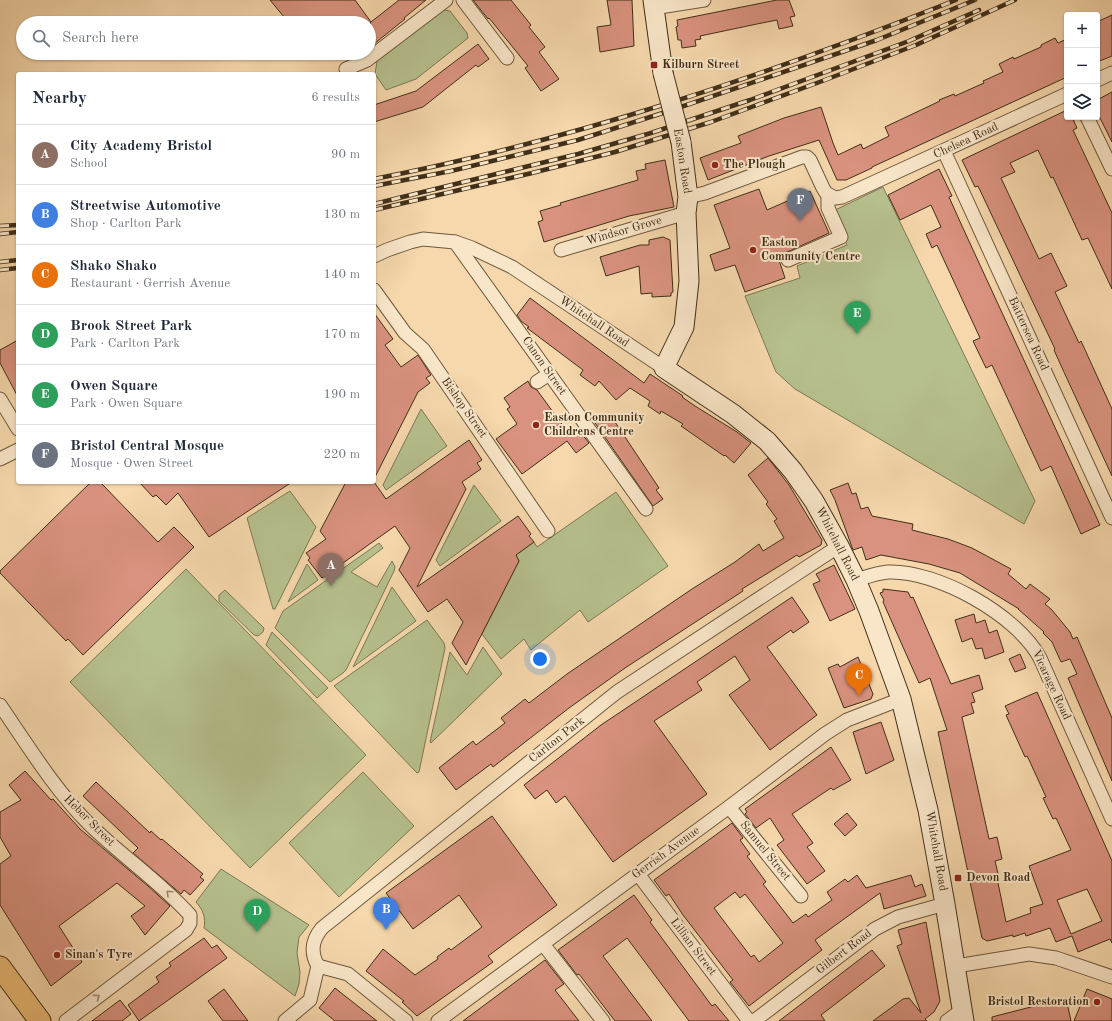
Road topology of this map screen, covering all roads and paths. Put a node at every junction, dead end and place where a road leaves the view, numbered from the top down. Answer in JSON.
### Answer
{"nodes":[{"id":1,"x":446,"y":0,"type":"edge"},
{"id":2,"x":463,"y":0,"type":"edge"},
{"id":3,"x":704,"y":0,"type":"edge"},
{"id":4,"x":653,"y":4,"type":"edge"},
{"id":5,"x":376,"y":53,"type":"edge"},
{"id":6,"x":507,"y":58,"type":"dead end"},
{"id":7,"x":367,"y":60,"type":"edge"},
{"id":8,"x":346,"y":69,"type":"dead end"},
{"id":9,"x":1112,"y":73,"type":"edge"},
{"id":10,"x":1100,"y":79,"type":"edge"},
{"id":11,"x":1064,"y":95,"type":"edge"},
{"id":12,"x":1088,"y":120,"type":"edge"},
{"id":13,"x":944,"y":151,"type":"junction"},
{"id":14,"x":1112,"y":169,"type":"edge"},
{"id":15,"x":828,"y":195,"type":"junction"},
{"id":16,"x":687,"y":205,"type":"junction"},
{"id":17,"x":455,"y":242,"type":"junction"},
{"id":18,"x":561,"y":250,"type":"dead end"},
{"id":19,"x":376,"y":255,"type":"edge"},
{"id":20,"x":788,"y":260,"type":"dead end"},
{"id":21,"x":376,"y":293,"type":"edge"},
{"id":22,"x":664,"y":368,"type":"junction"},
{"id":23,"x":550,"y":374,"type":"junction"},
{"id":24,"x":537,"y":382,"type":"dead end"},
{"id":25,"x":0,"y":399,"type":"edge"},
{"id":26,"x":16,"y":425,"type":"edge"},
{"id":27,"x":16,"y":451,"type":"edge"},
{"id":28,"x":0,"y":459,"type":"edge"},
{"id":29,"x":646,"y":509,"type":"dead end"},
{"id":30,"x":1112,"y":518,"type":"edge"},
{"id":31,"x":548,"y":531,"type":"dead end"},
{"id":32,"x":839,"y":546,"type":"junction"},
{"id":33,"x":856,"y":580,"type":"junction"},
{"id":34,"x":901,"y":699,"type":"junction"},
{"id":35,"x":0,"y":705,"type":"edge"},
{"id":36,"x":729,"y":807,"type":"junction"},
{"id":37,"x":1112,"y":819,"type":"edge"},
{"id":38,"x":638,"y":874,"type":"junction"},
{"id":39,"x":801,"y":896,"type":"dead end"},
{"id":40,"x":945,"y":904,"type":"junction"},
{"id":41,"x":543,"y":944,"type":"junction"},
{"id":42,"x":318,"y":966,"type":"junction"},
{"id":43,"x":956,"y":966,"type":"junction"},
{"id":44,"x":0,"y":967,"type":"edge"},
{"id":45,"x":1112,"y":977,"type":"edge"},
{"id":46,"x":963,"y":1016,"type":"edge"},
{"id":47,"x":40,"y":1021,"type":"edge"},
{"id":48,"x":66,"y":1021,"type":"edge"},
{"id":49,"x":285,"y":1021,"type":"edge"},
{"id":50,"x":406,"y":1021,"type":"edge"},
{"id":51,"x":438,"y":1021,"type":"edge"},
{"id":52,"x":603,"y":1021,"type":"edge"},
{"id":53,"x":748,"y":1021,"type":"edge"},
{"id":54,"x":754,"y":1021,"type":"edge"},
{"id":55,"x":947,"y":1021,"type":"edge"}],
"edges":[{"from":1,"to":5,"type":"street"},
{"from":2,"to":6,"type":"street"},
{"from":3,"to":4,"type":"street"},
{"from":4,"to":16,"type":"main road","name":"Easton Road","bridge":true},
{"from":7,"to":8,"type":"street"},
{"from":9,"to":10,"type":"street"},
{"from":11,"to":13,"type":"street","name":"Chelsea Road"},
{"from":12,"to":14,"type":"street"},
{"from":13,"to":15,"type":"street","name":"Chelsea Road"},
{"from":13,"to":30,"type":"street","name":"Battersea Road"},
{"from":15,"to":16,"type":"street"},
{"from":15,"to":20,"type":"street"},
{"from":16,"to":18,"type":"street","name":"Windsor Grove"},
{"from":16,"to":22,"type":"main road","name":"Easton Road"},
{"from":17,"to":19,"type":"street","name":"Whitehall Road"},
{"from":17,"to":22,"type":"street","name":"Whitehall Road"},
{"from":17,"to":23,"type":"street","name":"Canon Street"},
{"from":21,"to":31,"type":"street","name":"Bishop Street"},
{"from":22,"to":32,"type":"main road","name":"Whitehall Road"},
{"from":23,"to":24,"type":"street"},
{"from":23,"to":29,"type":"street","name":"Canon Street"},
{"from":25,"to":26,"type":"street"},
{"from":27,"to":28,"type":"street"},
{"from":32,"to":33,"type":"main road","name":"Whitehall Road"},
{"from":32,"to":42,"type":"street","name":"Carlton Park"},
{"from":33,"to":34,"type":"main road","name":"Whitehall Road"},
{"from":33,"to":37,"type":"street","name":"Vicarage Road"},
{"from":34,"to":36,"type":"street","name":"Gerrish Avenue"},
{"from":34,"to":40,"type":"main road","name":"Whitehall Road"},
{"from":48,"to":35,"type":"street","name":"Heber Street","one_way":true},
{"from":36,"to":38,"type":"street","name":"Gerrish Avenue"},
{"from":36,"to":39,"type":"street","name":"Samuel Street"},
{"from":38,"to":41,"type":"street","name":"Gerrish Avenue"},
{"from":38,"to":53,"type":"street","name":"Lillian Street"},
{"from":40,"to":43,"type":"main road","name":"Whitehall Road"},
{"from":40,"to":54,"type":"street","name":"Gilbert Road"},
{"from":41,"to":51,"type":"street","name":"Gerrish Avenue"},
{"from":41,"to":52,"type":"street"},
{"from":42,"to":49,"type":"street"},
{"from":42,"to":50,"type":"street"},
{"from":43,"to":45,"type":"street"},
{"from":43,"to":46,"type":"main road","name":"Whitehall Road"},
{"from":44,"to":47,"type":"main road"},
{"from":46,"to":55,"type":"street"}]}
